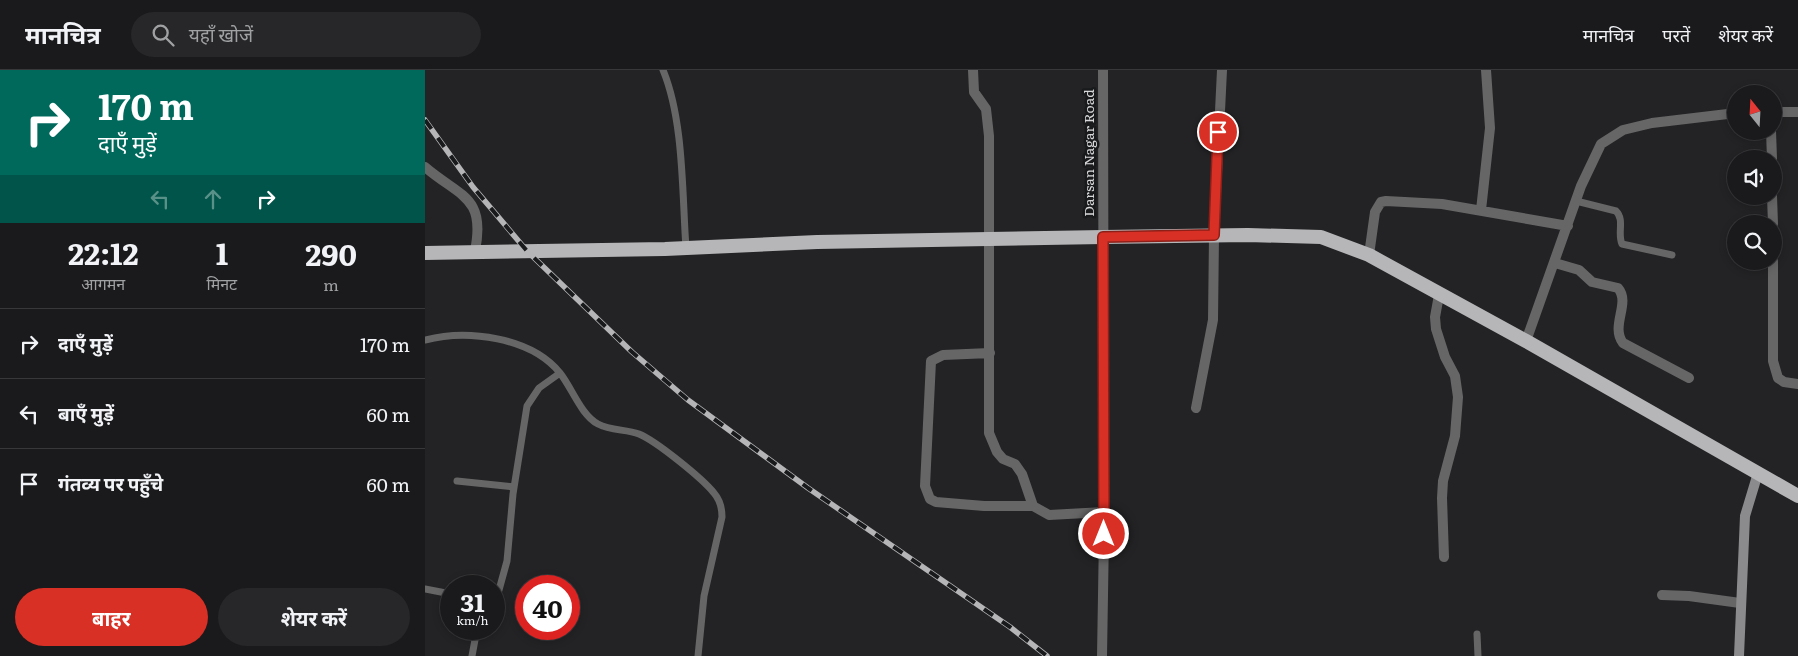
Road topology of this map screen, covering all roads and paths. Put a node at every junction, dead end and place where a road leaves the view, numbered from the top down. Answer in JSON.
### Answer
{"nodes":[{"id":1,"x":663,"y":70,"type":"edge"},
{"id":2,"x":973,"y":70,"type":"edge"},
{"id":3,"x":1103,"y":70,"type":"edge"},
{"id":4,"x":1222,"y":70,"type":"edge"},
{"id":5,"x":1485,"y":70,"type":"edge"},
{"id":6,"x":1783,"y":112,"type":"edge"},
{"id":7,"x":1798,"y":112,"type":"edge"},
{"id":8,"x":1727,"y":114,"type":"edge"},
{"id":9,"x":425,"y":167,"type":"edge"},
{"id":10,"x":1576,"y":201,"type":"junction"},
{"id":11,"x":1481,"y":210,"type":"junction"},
{"id":12,"x":1567,"y":226,"type":"junction"},
{"id":13,"x":1214,"y":235,"type":"junction"},
{"id":14,"x":1103,"y":237,"type":"junction"},
{"id":15,"x":991,"y":239,"type":"junction"},
{"id":16,"x":686,"y":248,"type":"junction"},
{"id":17,"x":475,"y":251,"type":"junction"},
{"id":18,"x":425,"y":253,"type":"edge"},
{"id":19,"x":1369,"y":255,"type":"junction"},
{"id":20,"x":1672,"y":255,"type":"dead end"},
{"id":21,"x":1555,"y":263,"type":"junction"},
{"id":22,"x":1773,"y":270,"type":"edge"},
{"id":23,"x":1439,"y":295,"type":"junction"},
{"id":24,"x":425,"y":340,"type":"edge"},
{"id":25,"x":1526,"y":341,"type":"junction"},
{"id":26,"x":990,"y":353,"type":"junction"},
{"id":27,"x":560,"y":373,"type":"junction"},
{"id":28,"x":1689,"y":378,"type":"dead end"},
{"id":29,"x":1798,"y":384,"type":"edge"},
{"id":30,"x":1196,"y":408,"type":"dead end"},
{"id":31,"x":1758,"y":473,"type":"junction"},
{"id":32,"x":457,"y":481,"type":"dead end"},
{"id":33,"x":514,"y":488,"type":"junction"},
{"id":34,"x":1798,"y":496,"type":"edge"},
{"id":35,"x":1033,"y":506,"type":"junction"},
{"id":36,"x":1104,"y":512,"type":"junction"},
{"id":37,"x":1444,"y":557,"type":"dead end"},
{"id":38,"x":503,"y":575,"type":"edge"},
{"id":39,"x":425,"y":589,"type":"edge"},
{"id":40,"x":440,"y":592,"type":"edge"},
{"id":41,"x":1662,"y":595,"type":"dead end"},
{"id":42,"x":1740,"y":604,"type":"junction"},
{"id":43,"x":1477,"y":634,"type":"dead end"},
{"id":44,"x":475,"y":640,"type":"edge"},
{"id":45,"x":473,"y":656,"type":"edge"},
{"id":46,"x":698,"y":656,"type":"edge"},
{"id":47,"x":1102,"y":656,"type":"edge"},
{"id":48,"x":1479,"y":656,"type":"edge"},
{"id":49,"x":1739,"y":656,"type":"edge"}],
"edges":[{"from":1,"to":16,"type":"lane"},
{"from":2,"to":15,"type":"street"},
{"from":3,"to":14,"type":"street","name":"Darsan Nagar Road"},
{"from":4,"to":13,"type":"street"},
{"from":5,"to":11,"type":"street"},
{"from":6,"to":7,"type":"street"},
{"from":8,"to":10,"type":"street"},
{"from":9,"to":17,"type":"street"},
{"from":10,"to":12,"type":"street"},
{"from":10,"to":20,"type":"lane"},
{"from":11,"to":12,"type":"street"},
{"from":11,"to":19,"type":"street"},
{"from":12,"to":21,"type":"street"},
{"from":13,"to":14,"type":"highway"},
{"from":13,"to":19,"type":"highway"},
{"from":13,"to":30,"type":"street"},
{"from":14,"to":15,"type":"highway"},
{"from":14,"to":36,"type":"street","name":"Darsan Nagar Road"},
{"from":15,"to":16,"type":"highway"},
{"from":15,"to":26,"type":"street"},
{"from":16,"to":17,"type":"highway"},
{"from":17,"to":18,"type":"highway"},
{"from":19,"to":23,"type":"highway"},
{"from":21,"to":25,"type":"street"},
{"from":21,"to":28,"type":"street"},
{"from":22,"to":29,"type":"street"},
{"from":23,"to":25,"type":"highway"},
{"from":23,"to":37,"type":"street"},
{"from":24,"to":27,"type":"lane"},
{"from":25,"to":31,"type":"highway"},
{"from":26,"to":35,"type":"street"},
{"from":26,"to":35,"type":"street"},
{"from":27,"to":33,"type":"lane"},
{"from":27,"to":46,"type":"lane"},
{"from":31,"to":34,"type":"highway"},
{"from":31,"to":42,"type":"main road"},
{"from":32,"to":33,"type":"lane"},
{"from":33,"to":38,"type":"lane"},
{"from":35,"to":36,"type":"street"},
{"from":36,"to":47,"type":"street","name":"Darsan Nagar Road"},
{"from":39,"to":40,"type":"lane"},
{"from":41,"to":42,"type":"street"},
{"from":42,"to":49,"type":"main road"},
{"from":43,"to":48,"type":"lane"},
{"from":44,"to":45,"type":"lane"}]}
